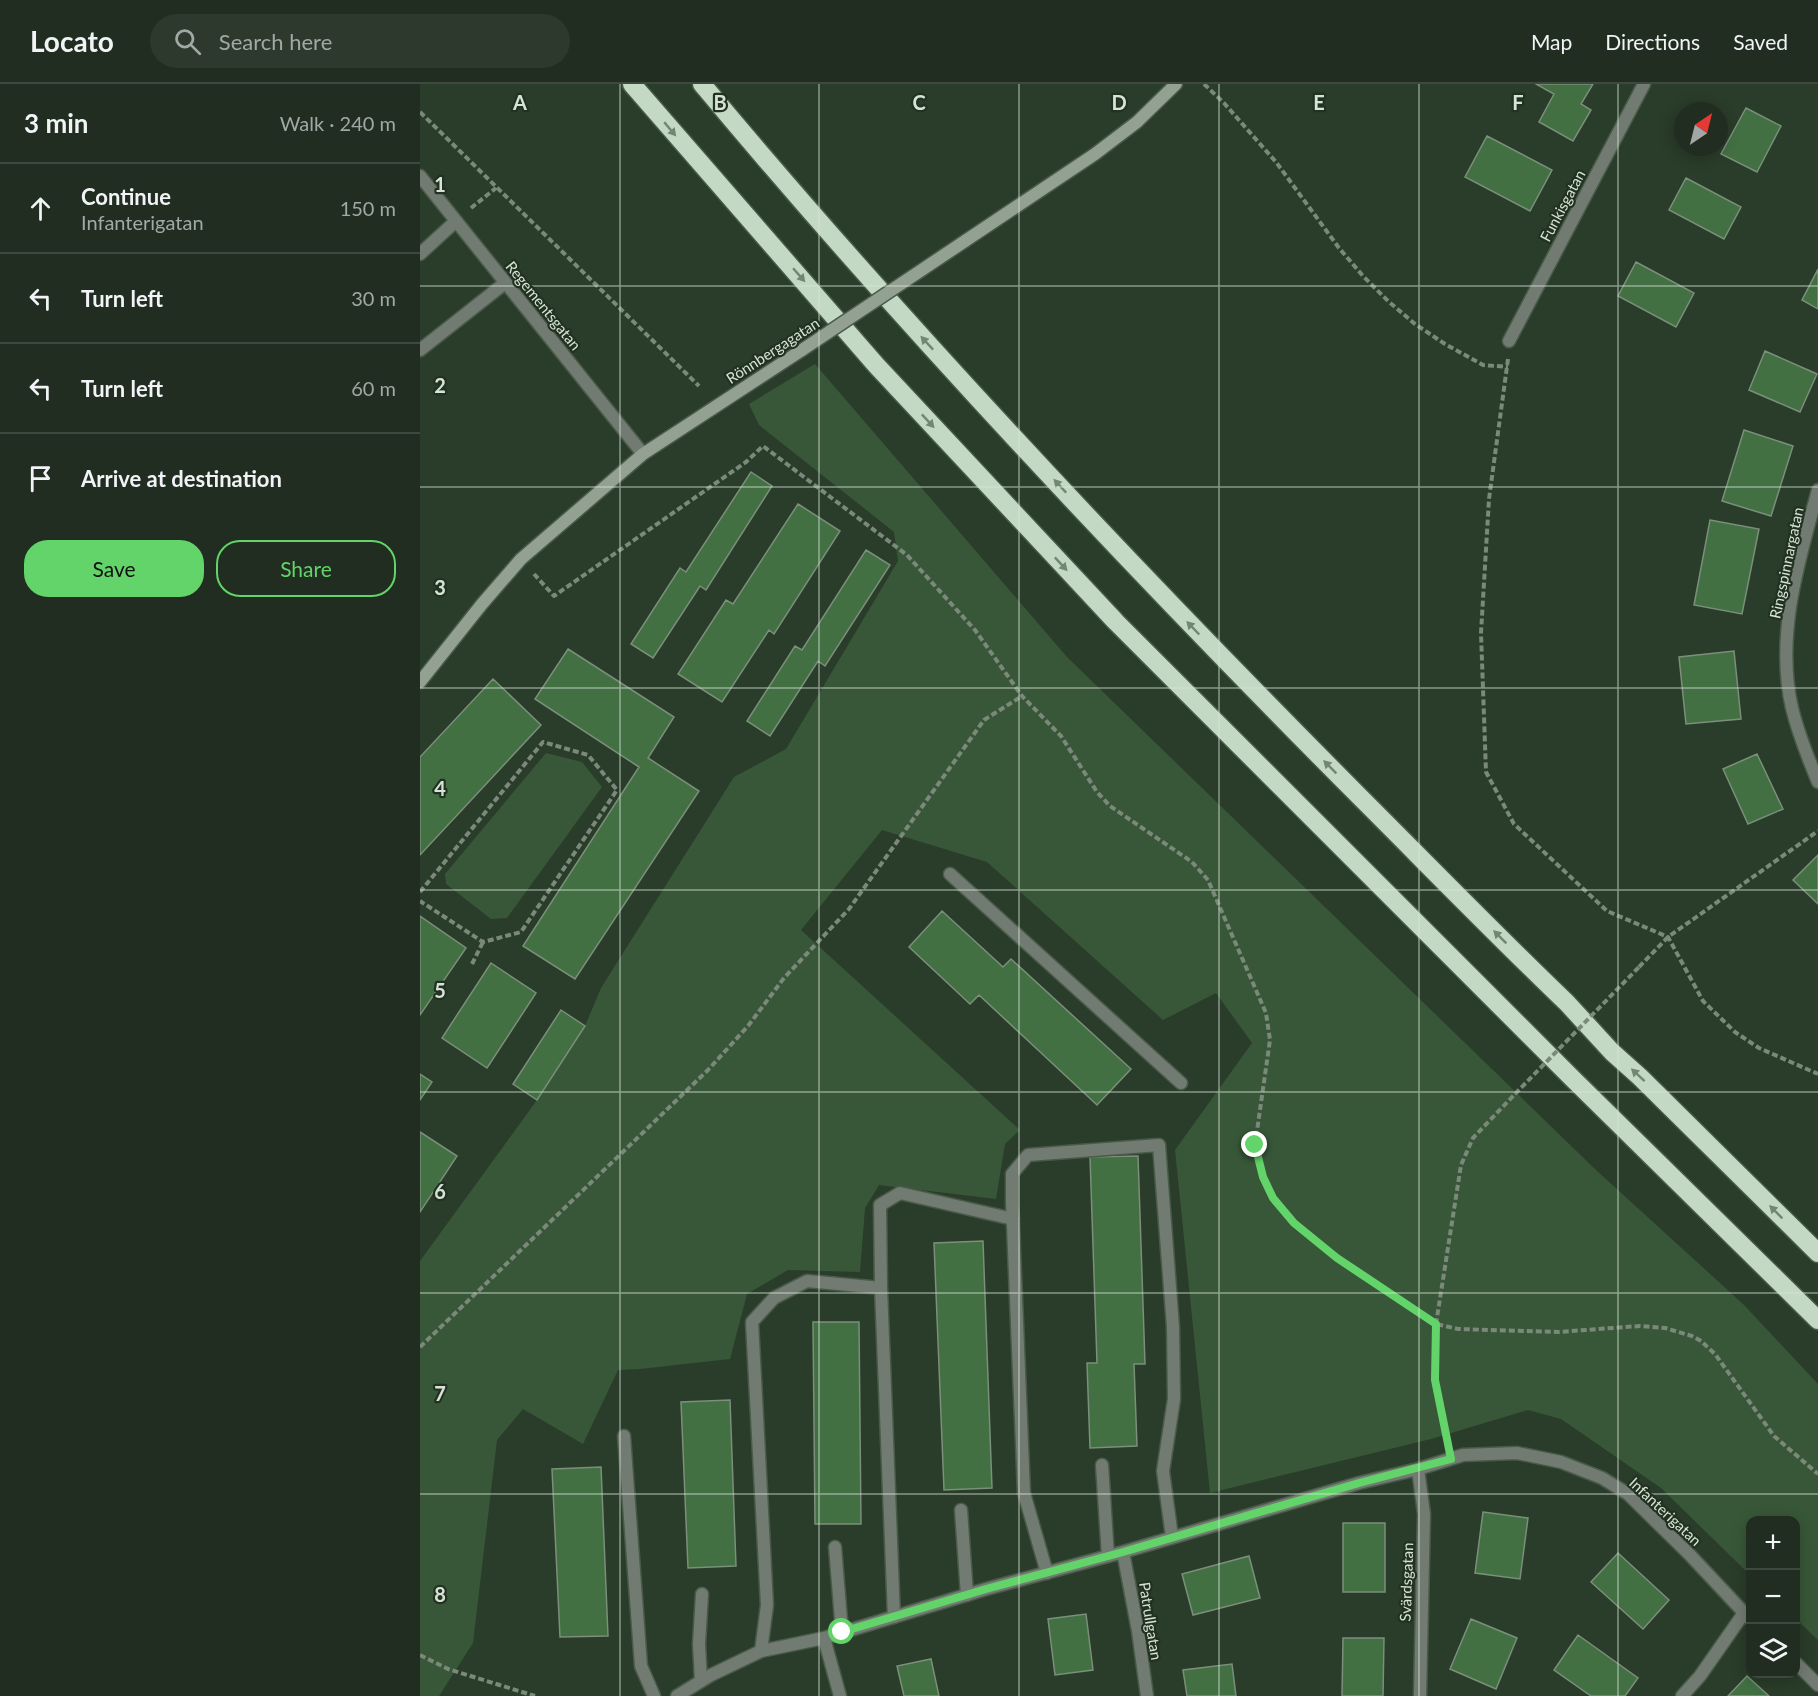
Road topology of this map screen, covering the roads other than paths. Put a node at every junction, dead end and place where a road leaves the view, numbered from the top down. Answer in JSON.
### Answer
{"nodes":[{"id":1,"x":632,"y":84,"type":"edge"},
{"id":2,"x":702,"y":84,"type":"edge"},
{"id":3,"x":1176,"y":84,"type":"edge"},
{"id":4,"x":1644,"y":84,"type":"edge"},
{"id":5,"x":420,"y":176,"type":"edge"},
{"id":6,"x":456,"y":221,"type":"junction"},
{"id":7,"x":420,"y":254,"type":"edge"},
{"id":8,"x":505,"y":283,"type":"junction"},
{"id":9,"x":1509,"y":342,"type":"road end"},
{"id":10,"x":420,"y":350,"type":"edge"},
{"id":11,"x":643,"y":454,"type":"junction"},
{"id":12,"x":1818,"y":490,"type":"edge"},
{"id":13,"x":420,"y":682,"type":"edge"},
{"id":14,"x":1818,"y":782,"type":"edge"},
{"id":15,"x":950,"y":874,"type":"dead end"},
{"id":16,"x":1181,"y":1083,"type":"dead end"},
{"id":17,"x":1013,"y":1219,"type":"junction"},
{"id":18,"x":1818,"y":1253,"type":"edge"},
{"id":19,"x":881,"y":1288,"type":"junction"},
{"id":20,"x":1818,"y":1320,"type":"edge"},
{"id":21,"x":624,"y":1436,"type":"dead end"},
{"id":22,"x":1102,"y":1465,"type":"dead end"},
{"id":23,"x":1418,"y":1469,"type":"junction"},
{"id":24,"x":961,"y":1510,"type":"dead end"},
{"id":25,"x":1172,"y":1537,"type":"junction"},
{"id":26,"x":835,"y":1548,"type":"dead end"},
{"id":27,"x":1123,"y":1552,"type":"junction"},
{"id":28,"x":1108,"y":1556,"type":"junction"},
{"id":29,"x":1047,"y":1573,"type":"junction"},
{"id":30,"x":702,"y":1594,"type":"dead end"},
{"id":31,"x":967,"y":1595,"type":"junction"},
{"id":32,"x":1746,"y":1615,"type":"edge"},
{"id":33,"x":894,"y":1617,"type":"junction"},
{"id":34,"x":1746,"y":1617,"type":"edge"},
{"id":35,"x":842,"y":1632,"type":"junction"},
{"id":36,"x":824,"y":1638,"type":"junction"},
{"id":37,"x":761,"y":1651,"type":"junction"},
{"id":38,"x":1800,"y":1667,"type":"edge"},
{"id":39,"x":701,"y":1681,"type":"junction"},
{"id":40,"x":1818,"y":1685,"type":"edge"},
{"id":41,"x":654,"y":1696,"type":"edge"},
{"id":42,"x":677,"y":1696,"type":"edge"},
{"id":43,"x":840,"y":1696,"type":"edge"},
{"id":44,"x":1147,"y":1696,"type":"edge"},
{"id":45,"x":1420,"y":1696,"type":"edge"},
{"id":46,"x":1682,"y":1696,"type":"edge"}],
"edges":[{"from":1,"to":20,"type":"highway","one_way":true},
{"from":18,"to":2,"type":"highway","one_way":true},
{"from":3,"to":11,"type":"street","name":"Rönnbergagatan","bridge":true},
{"from":4,"to":9,"type":"street","name":"Funkisgatan"},
{"from":5,"to":6,"type":"street","name":"Regementsgatan"},
{"from":6,"to":7,"type":"street"},
{"from":6,"to":8,"type":"street","name":"Regementsgatan"},
{"from":8,"to":10,"type":"street"},
{"from":8,"to":11,"type":"street","name":"Regementsgatan"},
{"from":11,"to":13,"type":"street","name":"Rönnbergagatan"},
{"from":12,"to":14,"type":"street","name":"Ringspinnargatan"},
{"from":15,"to":16,"type":"street"},
{"from":17,"to":19,"type":"street"},
{"from":17,"to":25,"type":"street"},
{"from":17,"to":29,"type":"street"},
{"from":19,"to":33,"type":"street"},
{"from":19,"to":37,"type":"street"},
{"from":21,"to":41,"type":"street"},
{"from":22,"to":28,"type":"street"},
{"from":23,"to":25,"type":"street","name":"Infanterigatan"},
{"from":23,"to":32,"type":"street","name":"Infanterigatan"},
{"from":23,"to":45,"type":"street","name":"Svärdsgatan"},
{"from":24,"to":31,"type":"street"},
{"from":25,"to":27,"type":"street","name":"Infanterigatan"},
{"from":26,"to":35,"type":"street"},
{"from":27,"to":28,"type":"street","name":"Infanterigatan"},
{"from":27,"to":44,"type":"street","name":"Patrullgatan"},
{"from":28,"to":29,"type":"street","name":"Infanterigatan"},
{"from":29,"to":31,"type":"street","name":"Infanterigatan"},
{"from":30,"to":39,"type":"street"},
{"from":31,"to":33,"type":"street","name":"Infanterigatan"},
{"from":33,"to":35,"type":"street","name":"Infanterigatan"},
{"from":34,"to":46,"type":"street"},
{"from":35,"to":36,"type":"street","name":"Infanterigatan"},
{"from":36,"to":37,"type":"street","name":"Infanterigatan"},
{"from":36,"to":43,"type":"street"},
{"from":37,"to":39,"type":"street","name":"Infanterigatan"},
{"from":38,"to":40,"type":"street"},
{"from":39,"to":42,"type":"street","name":"Infanterigatan"}]}
